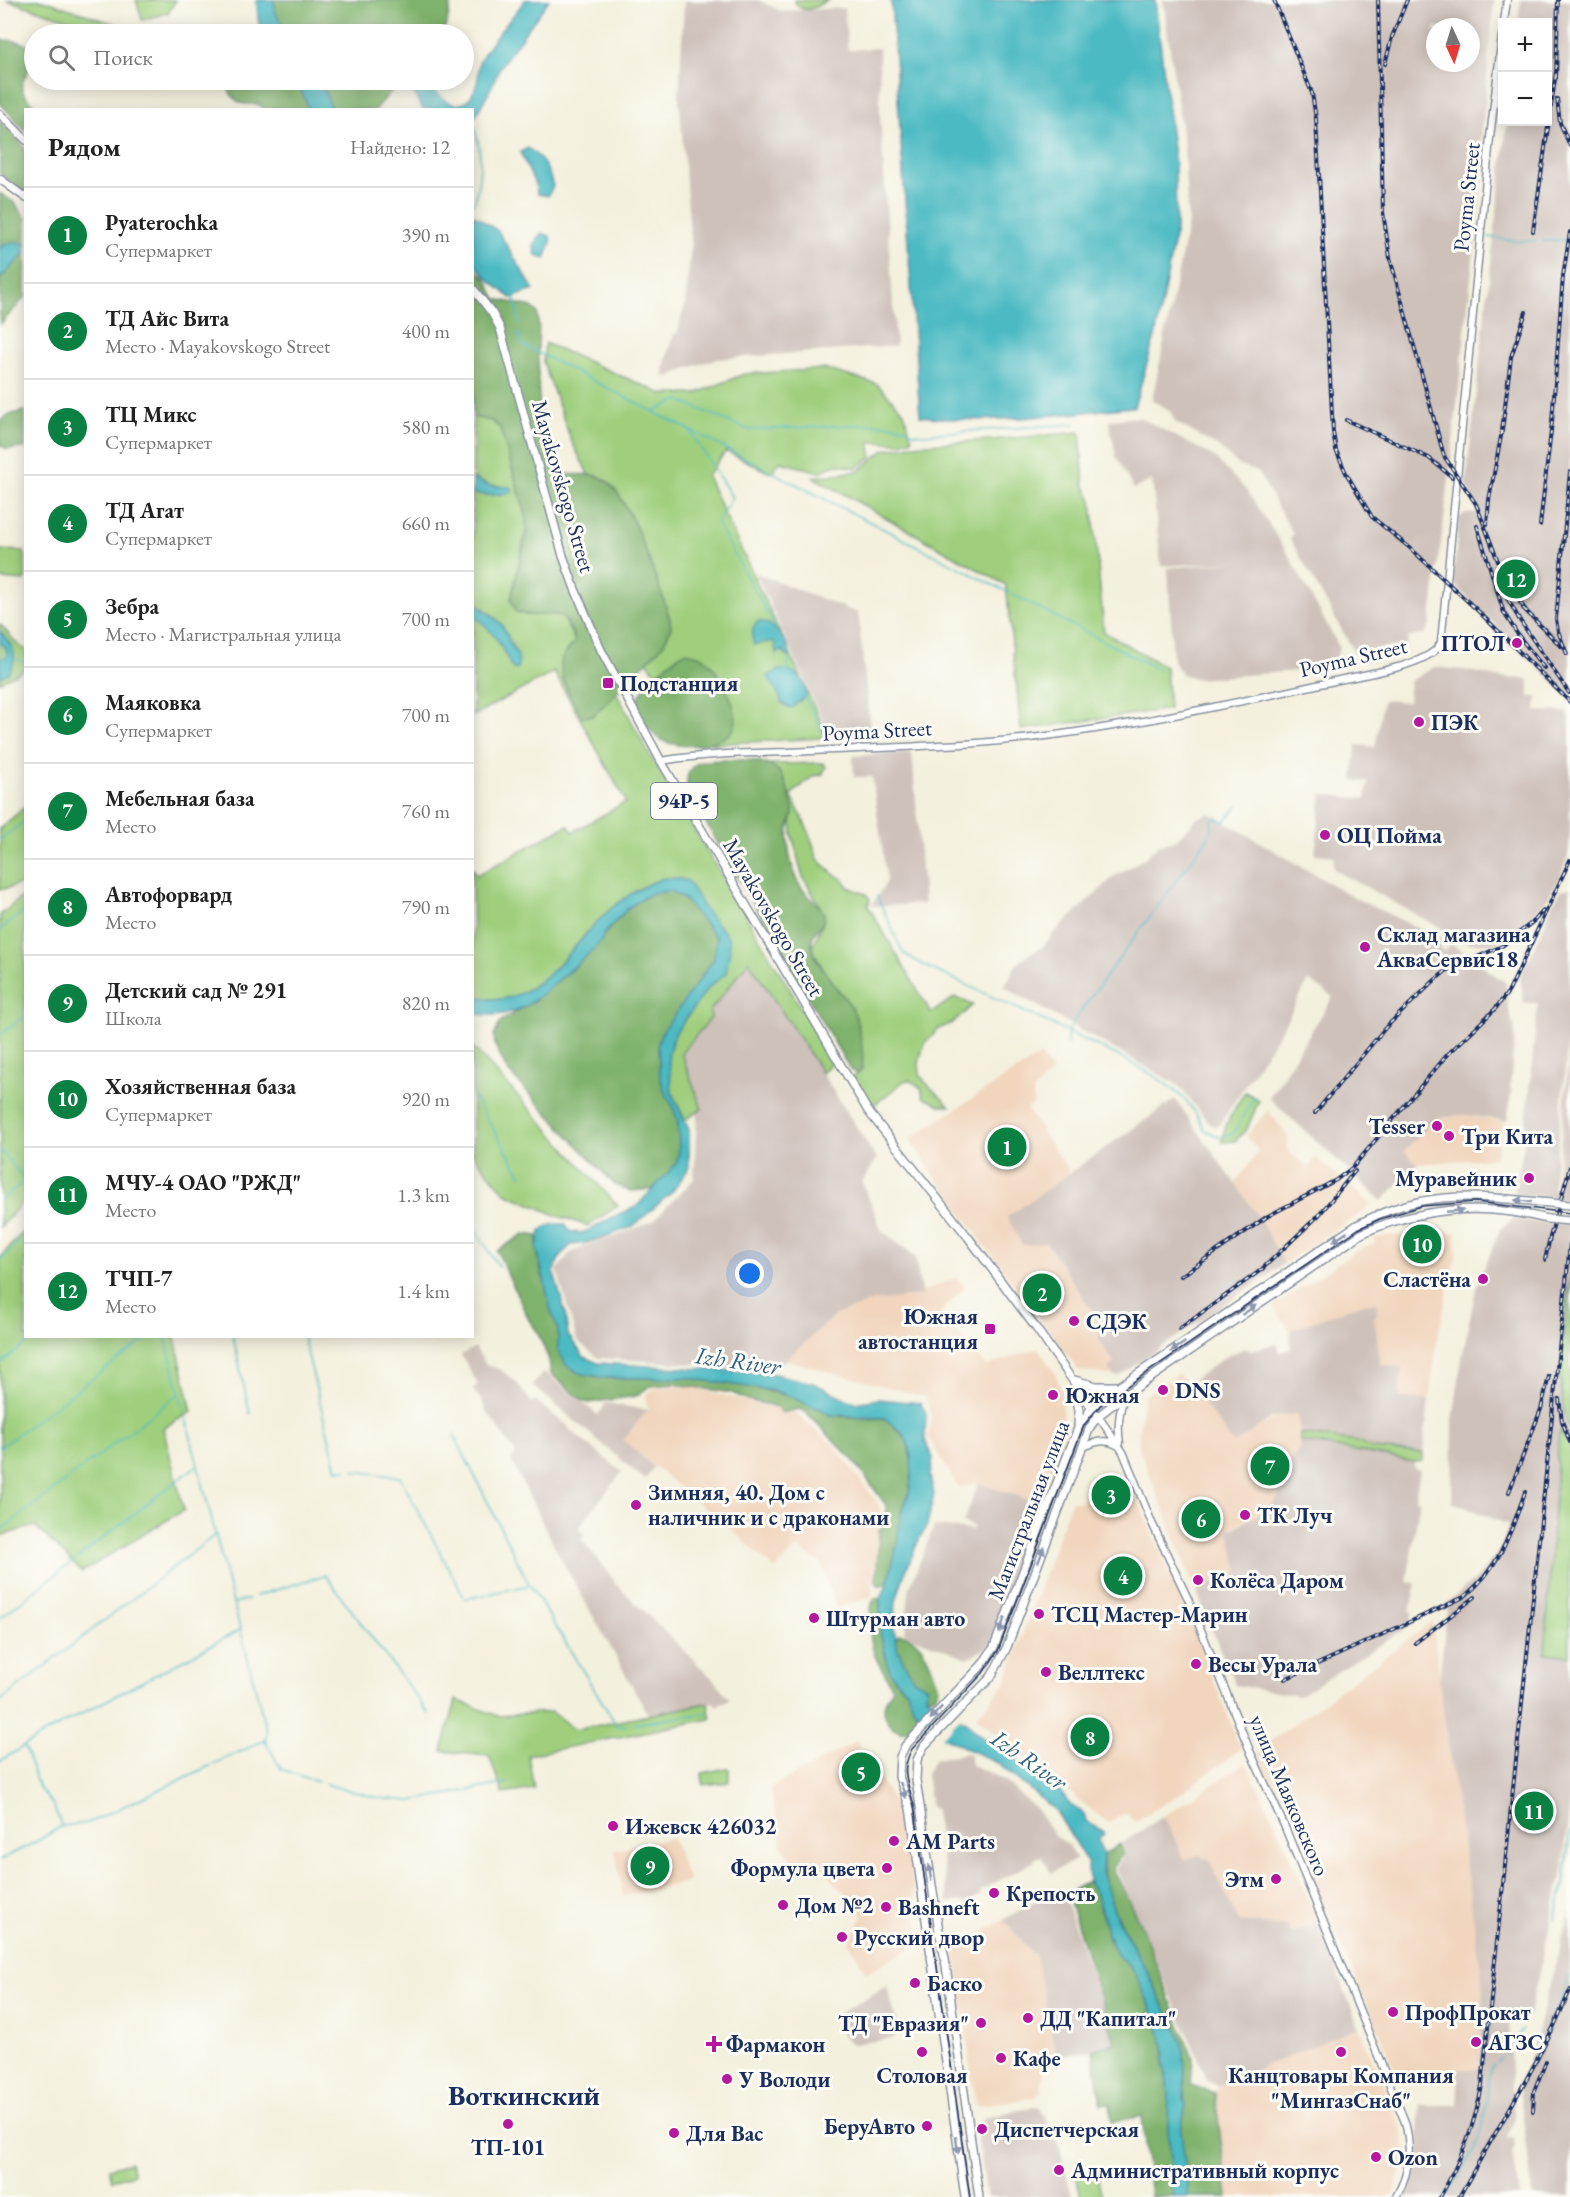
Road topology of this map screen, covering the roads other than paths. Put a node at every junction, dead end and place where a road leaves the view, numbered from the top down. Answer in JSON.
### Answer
{"nodes":[{"id":1,"x":1507,"y":0,"type":"edge"},
{"id":2,"x":1505,"y":18,"type":"edge"},
{"id":3,"x":1499,"y":72,"type":"edge"},
{"id":4,"x":0,"y":114,"type":"edge"},
{"id":5,"x":24,"y":138,"type":"edge"},
{"id":6,"x":0,"y":179,"type":"edge"},
{"id":7,"x":24,"y":197,"type":"edge"},
{"id":8,"x":474,"y":290,"type":"edge"},
{"id":9,"x":661,"y":761,"type":"junction"},
{"id":10,"x":1496,"y":1198,"type":"junction"},
{"id":11,"x":1570,"y":1206,"type":"edge"},
{"id":12,"x":1494,"y":1210,"type":"junction"},
{"id":13,"x":1570,"y":1221,"type":"edge"},
{"id":14,"x":1074,"y":1380,"type":"junction"},
{"id":15,"x":1120,"y":1386,"type":"junction"},
{"id":16,"x":1124,"y":1395,"type":"junction"},
{"id":17,"x":1092,"y":1407,"type":"junction"},
{"id":18,"x":1098,"y":1416,"type":"junction"},
{"id":19,"x":1078,"y":1428,"type":"junction"},
{"id":20,"x":1120,"y":1447,"type":"junction"},
{"id":21,"x":1081,"y":1448,"type":"junction"},
{"id":22,"x":941,"y":1942,"type":"junction"},
{"id":23,"x":931,"y":1948,"type":"junction"},
{"id":24,"x":965,"y":2197,"type":"edge"},
{"id":25,"x":979,"y":2197,"type":"edge"},
{"id":26,"x":1396,"y":2197,"type":"edge"}],
"edges":[{"from":1,"to":2,"type":"main road"},
{"from":3,"to":9,"type":"main road","name":"Poyma Street"},
{"from":4,"to":5,"type":"main road"},
{"from":6,"to":7,"type":"main road"},
{"from":8,"to":9,"type":"main road","name":"Mayakovskogo Street","number":"94Р-5"},
{"from":9,"to":14,"type":"main road","name":"Mayakovskogo Street","number":"94Р-5"},
{"from":11,"to":10,"type":"main road","name":"Магистральная улица","one_way":true,"bridge":true},
{"from":10,"to":12,"type":"main road"},
{"from":10,"to":15,"type":"main road","name":"Магистральная улица","one_way":true},
{"from":12,"to":13,"type":"main road","name":"Магистральная улица","bridge":true},
{"from":16,"to":12,"type":"main road","name":"Магистральная улица","one_way":true},
{"from":14,"to":15,"type":"main road"},
{"from":14,"to":17,"type":"main road","name":"Mayakovskogo Street","number":"94Р-5"},
{"from":14,"to":19,"type":"main road"},
{"from":15,"to":17,"type":"main road","name":"Магистральная улица"},
{"from":16,"to":18,"type":"main road","name":"Магистральная улица"},
{"from":16,"to":20,"type":"main road"},
{"from":17,"to":18,"type":"main road","name":"Mayakovskogo Street","number":"94Р-5"},
{"from":17,"to":19,"type":"main road","name":"Магистральная улица"},
{"from":18,"to":20,"type":"main road","name":"улица Маяковского"},
{"from":18,"to":21,"type":"main road","name":"Магистральная улица"},
{"from":19,"to":23,"type":"main road","name":"Магистральная улица","one_way":true},
{"from":20,"to":21,"type":"main road"},
{"from":20,"to":26,"type":"main road","name":"улица Маяковского"},
{"from":22,"to":21,"type":"main road","name":"Магистральная улица","one_way":true},
{"from":22,"to":23,"type":"main road"},
{"from":22,"to":25,"type":"main road","name":"Магистральная улица"},
{"from":23,"to":24,"type":"main road","name":"Магистральная улица","one_way":true}]}
